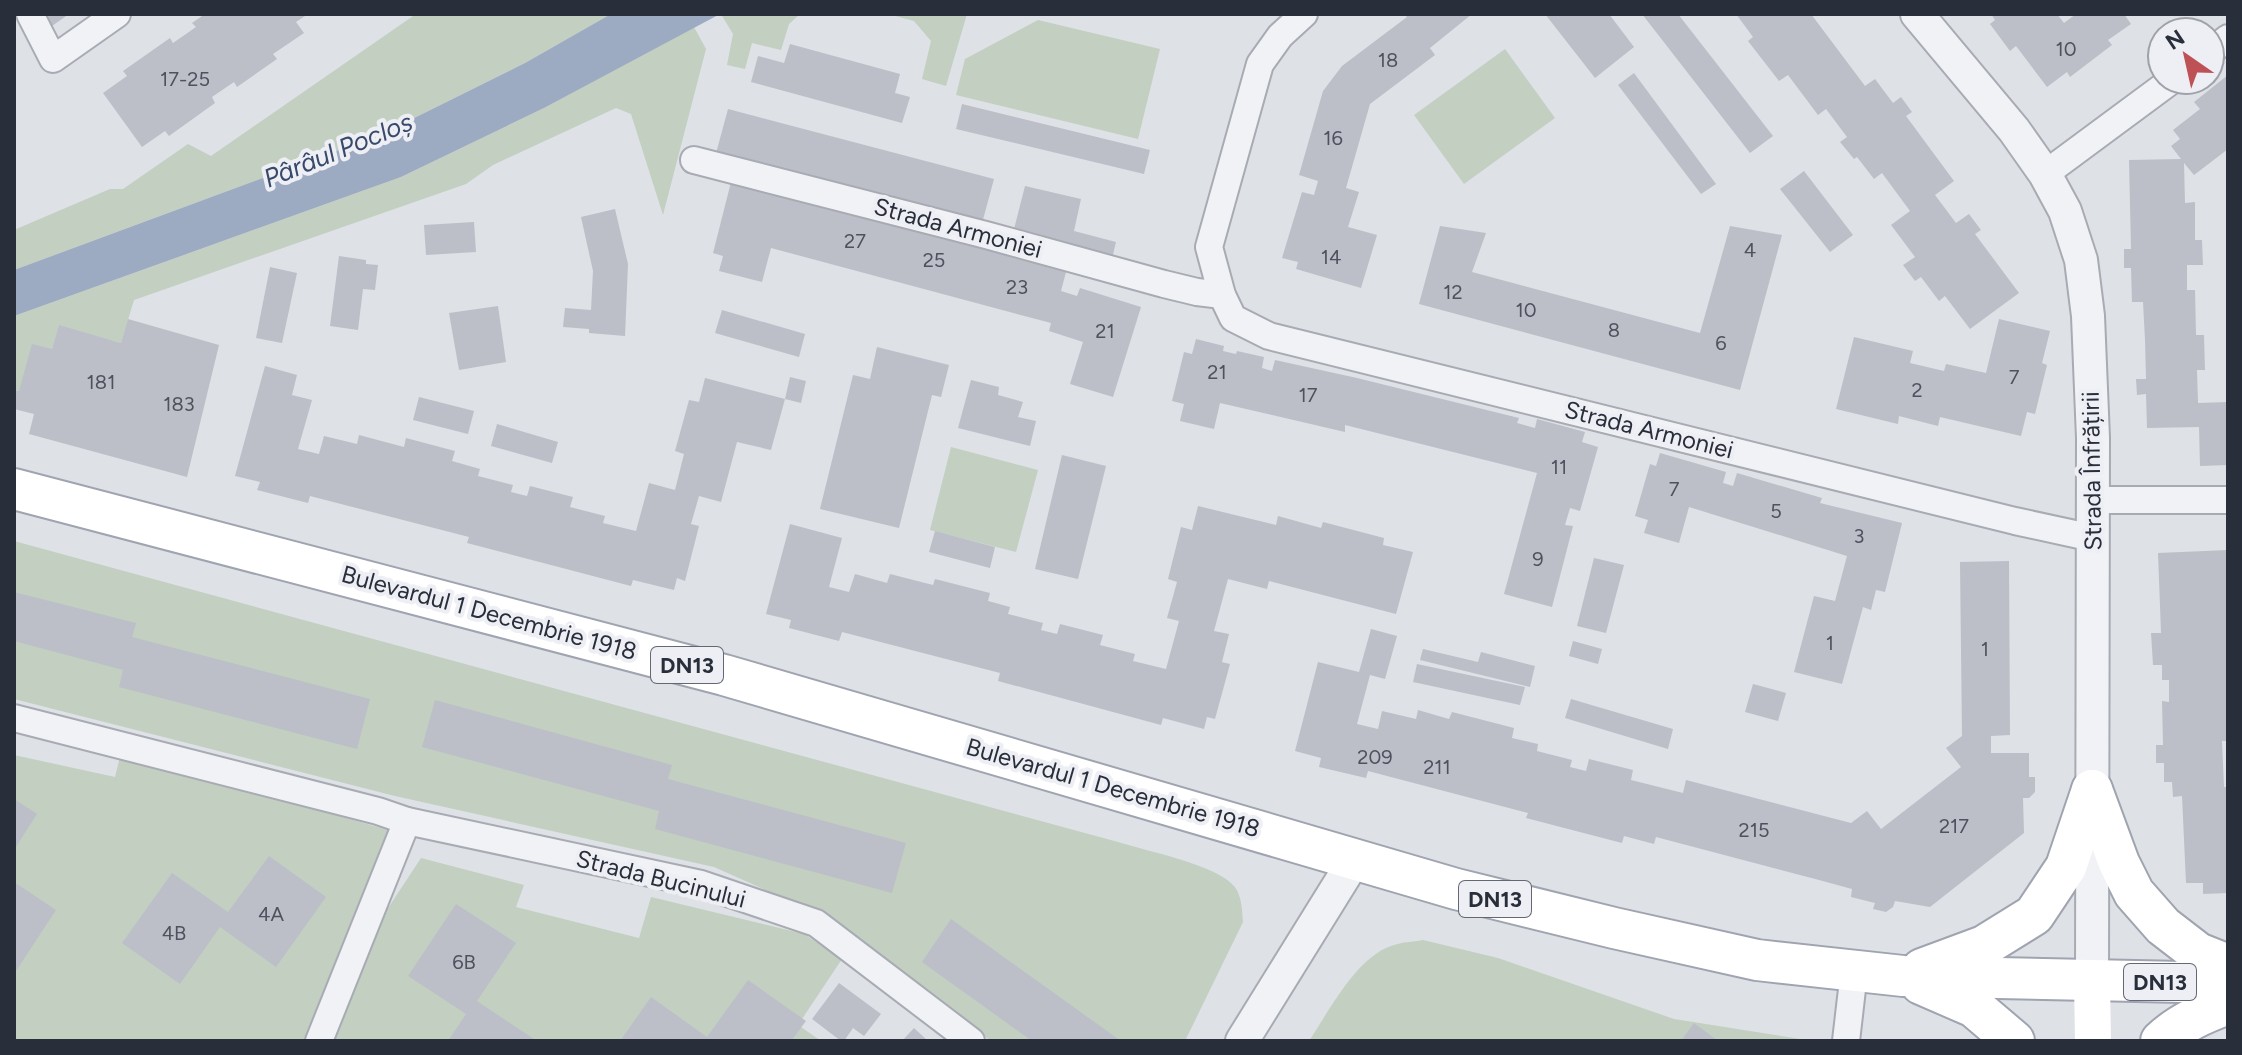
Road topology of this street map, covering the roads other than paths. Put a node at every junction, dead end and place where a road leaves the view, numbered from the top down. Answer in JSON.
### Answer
{"nodes":[{"id":1,"x":30,"y":14,"type":"edge"},
{"id":2,"x":117,"y":14,"type":"edge"},
{"id":3,"x":1304,"y":14,"type":"edge"},
{"id":4,"x":1917,"y":14,"type":"edge"},
{"id":5,"x":2150,"y":96,"type":"edge"},
{"id":6,"x":694,"y":160,"type":"dead end"},
{"id":7,"x":2045,"y":174,"type":"junction"},
{"id":8,"x":1222,"y":295,"type":"junction"},
{"id":9,"x":14,"y":489,"type":"edge"},
{"id":10,"x":2094,"y":500,"type":"junction"},
{"id":11,"x":2228,"y":500,"type":"edge"},
{"id":12,"x":2093,"y":538,"type":"junction"},
{"id":13,"x":14,"y":718,"type":"edge"},
{"id":14,"x":2092,"y":790,"type":"junction"},
{"id":15,"x":407,"y":821,"type":"junction"},
{"id":16,"x":1355,"y":859,"type":"junction"},
{"id":17,"x":2228,"y":965,"type":"edge"},
{"id":18,"x":1854,"y":972,"type":"junction"},
{"id":19,"x":1903,"y":976,"type":"junction"},
{"id":20,"x":2092,"y":981,"type":"junction"},
{"id":21,"x":2228,"y":983,"type":"edge"},
{"id":22,"x":2228,"y":1004,"type":"edge"},
{"id":23,"x":319,"y":1041,"type":"edge"},
{"id":24,"x":971,"y":1041,"type":"edge"},
{"id":25,"x":1242,"y":1041,"type":"edge"},
{"id":26,"x":1846,"y":1041,"type":"edge"},
{"id":27,"x":2014,"y":1041,"type":"edge"},
{"id":28,"x":2093,"y":1041,"type":"edge"},
{"id":29,"x":2161,"y":1041,"type":"edge"}],
"edges":[{"from":1,"to":2,"type":"street"},
{"from":3,"to":8,"type":"street","name":"Strada Armoniei"},
{"from":4,"to":7,"type":"street","name":"Strada Înfrățirii"},
{"from":5,"to":7,"type":"street"},
{"from":6,"to":8,"type":"street","name":"Strada Armoniei"},
{"from":7,"to":10,"type":"street","name":"Strada Înfrățirii"},
{"from":8,"to":12,"type":"street","name":"Strada Armoniei"},
{"from":9,"to":16,"type":"main road","name":"Bulevardul 1 Decembrie 1918","number":"DN13"},
{"from":10,"to":11,"type":"street"},
{"from":10,"to":12,"type":"street","name":"Strada Înfrățirii"},
{"from":12,"to":14,"type":"street","name":"Strada Înfrățirii"},
{"from":13,"to":15,"type":"street","name":"Strada Bucinului"},
{"from":14,"to":17,"type":"main road"},
{"from":14,"to":19,"type":"main road"},
{"from":14,"to":20,"type":"street","name":"Strada Înfrățirii"},
{"from":15,"to":23,"type":"street"},
{"from":15,"to":24,"type":"street","name":"Strada Bucinului"},
{"from":16,"to":18,"type":"main road","name":"Bulevardul 1 Decembrie 1918","number":"DN13"},
{"from":16,"to":25,"type":"street"},
{"from":18,"to":19,"type":"main road","name":"Bulevardul 1 Decembrie 1918","number":"DN13"},
{"from":18,"to":26,"type":"street"},
{"from":19,"to":20,"type":"main road","name":"Bulevardul 1 Decembrie 1918","number":"DN13"},
{"from":19,"to":27,"type":"main road"},
{"from":20,"to":21,"type":"main road","name":"Bulevardul 1 Decembrie 1918","number":"DN13"},
{"from":20,"to":28,"type":"main road"},
{"from":22,"to":29,"type":"main road"}]}
